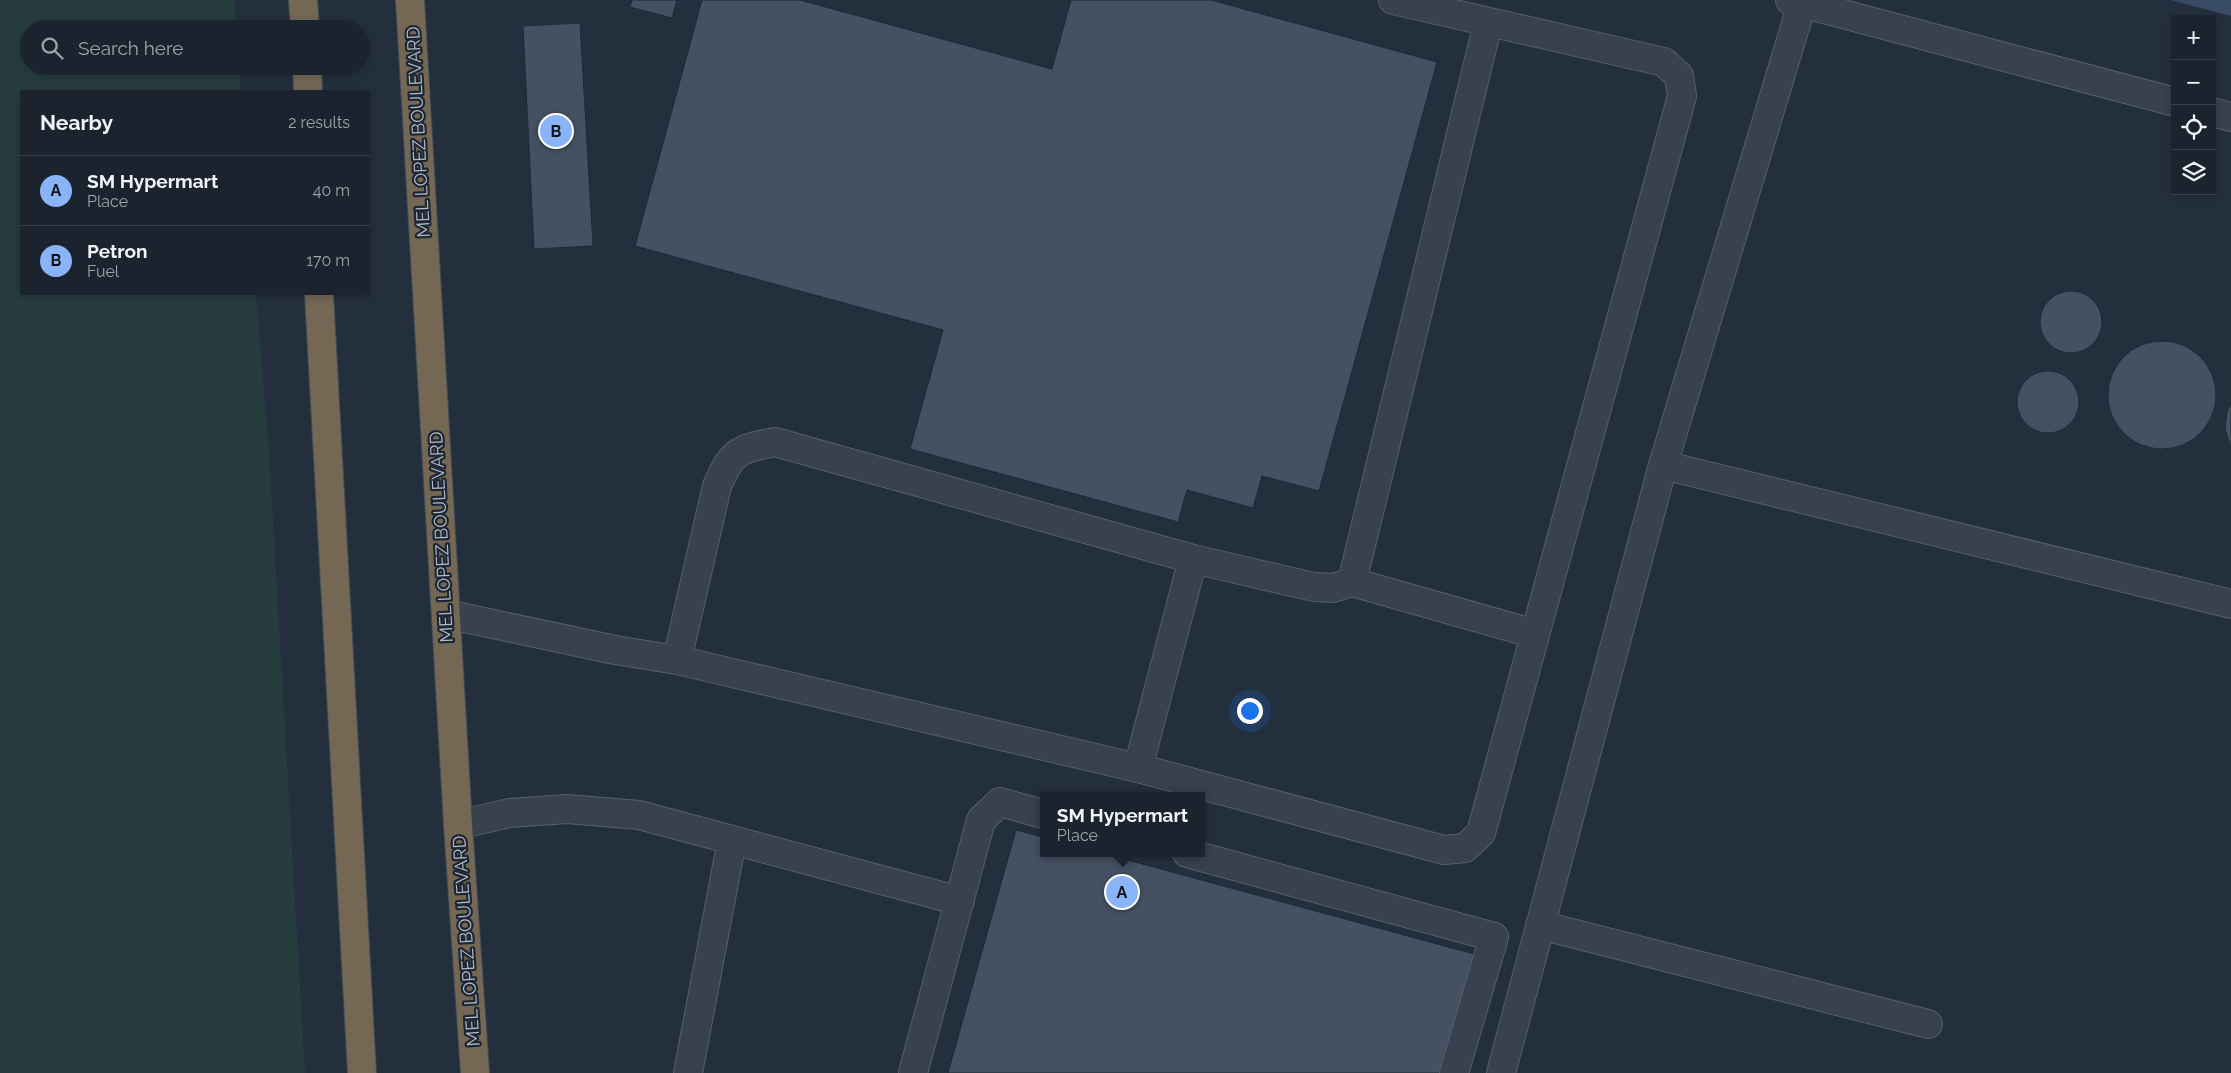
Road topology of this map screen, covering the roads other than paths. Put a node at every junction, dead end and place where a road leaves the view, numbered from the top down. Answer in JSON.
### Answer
{"nodes":[{"id":1,"x":303,"y":0,"type":"edge"},
{"id":2,"x":410,"y":0,"type":"edge"},
{"id":3,"x":1393,"y":0,"type":"edge"},
{"id":4,"x":1796,"y":2,"type":"edge"},
{"id":5,"x":304,"y":20,"type":"edge"},
{"id":6,"x":1488,"y":23,"type":"junction"},
{"id":7,"x":307,"y":75,"type":"edge"},
{"id":8,"x":308,"y":90,"type":"edge"},
{"id":9,"x":2171,"y":101,"type":"edge"},
{"id":10,"x":2216,"y":113,"type":"edge"},
{"id":11,"x":2231,"y":117,"type":"edge"},
{"id":12,"x":319,"y":295,"type":"edge"},
{"id":13,"x":1663,"y":465,"type":"junction"},
{"id":14,"x":1192,"y":559,"type":"junction"},
{"id":15,"x":1352,"y":582,"type":"junction"},
{"id":16,"x":2231,"y":604,"type":"edge"},
{"id":17,"x":446,"y":614,"type":"junction"},
{"id":18,"x":1535,"y":634,"type":"junction"},
{"id":19,"x":677,"y":660,"type":"junction"},
{"id":20,"x":1138,"y":768,"type":"junction"},
{"id":21,"x":1040,"y":813,"type":"edge"},
{"id":22,"x":458,"y":825,"type":"junction"},
{"id":23,"x":732,"y":840,"type":"junction"},
{"id":24,"x":1202,"y":857,"type":"edge"},
{"id":25,"x":960,"y":901,"type":"junction"},
{"id":26,"x":1540,"y":926,"type":"junction"},
{"id":27,"x":1928,"y":1024,"type":"dead end"},
{"id":28,"x":362,"y":1073,"type":"edge"},
{"id":29,"x":475,"y":1073,"type":"edge"},
{"id":30,"x":688,"y":1073,"type":"edge"},
{"id":31,"x":913,"y":1073,"type":"edge"},
{"id":32,"x":1454,"y":1073,"type":"edge"},
{"id":33,"x":1502,"y":1073,"type":"edge"}],
"edges":[{"from":1,"to":5,"type":"highway"},
{"from":2,"to":17,"type":"highway","name":"MEL LOPEZ BOULEVARD"},
{"from":3,"to":6,"type":"lane"},
{"from":4,"to":9,"type":"lane"},
{"from":4,"to":13,"type":"lane"},
{"from":6,"to":15,"type":"lane"},
{"from":6,"to":18,"type":"lane"},
{"from":7,"to":8,"type":"highway"},
{"from":10,"to":11,"type":"lane"},
{"from":12,"to":28,"type":"highway"},
{"from":13,"to":16,"type":"lane"},
{"from":13,"to":26,"type":"lane"},
{"from":14,"to":15,"type":"lane"},
{"from":14,"to":19,"type":"lane"},
{"from":14,"to":20,"type":"lane"},
{"from":15,"to":18,"type":"lane"},
{"from":17,"to":19,"type":"lane"},
{"from":17,"to":22,"type":"highway","name":"MEL LOPEZ BOULEVARD"},
{"from":18,"to":20,"type":"lane"},
{"from":19,"to":20,"type":"lane"},
{"from":21,"to":25,"type":"lane"},
{"from":22,"to":23,"type":"lane"},
{"from":22,"to":29,"type":"highway","name":"MEL LOPEZ BOULEVARD"},
{"from":23,"to":25,"type":"lane"},
{"from":23,"to":30,"type":"lane"},
{"from":24,"to":32,"type":"lane"},
{"from":25,"to":31,"type":"lane"},
{"from":26,"to":27,"type":"lane"},
{"from":26,"to":33,"type":"lane"}]}
